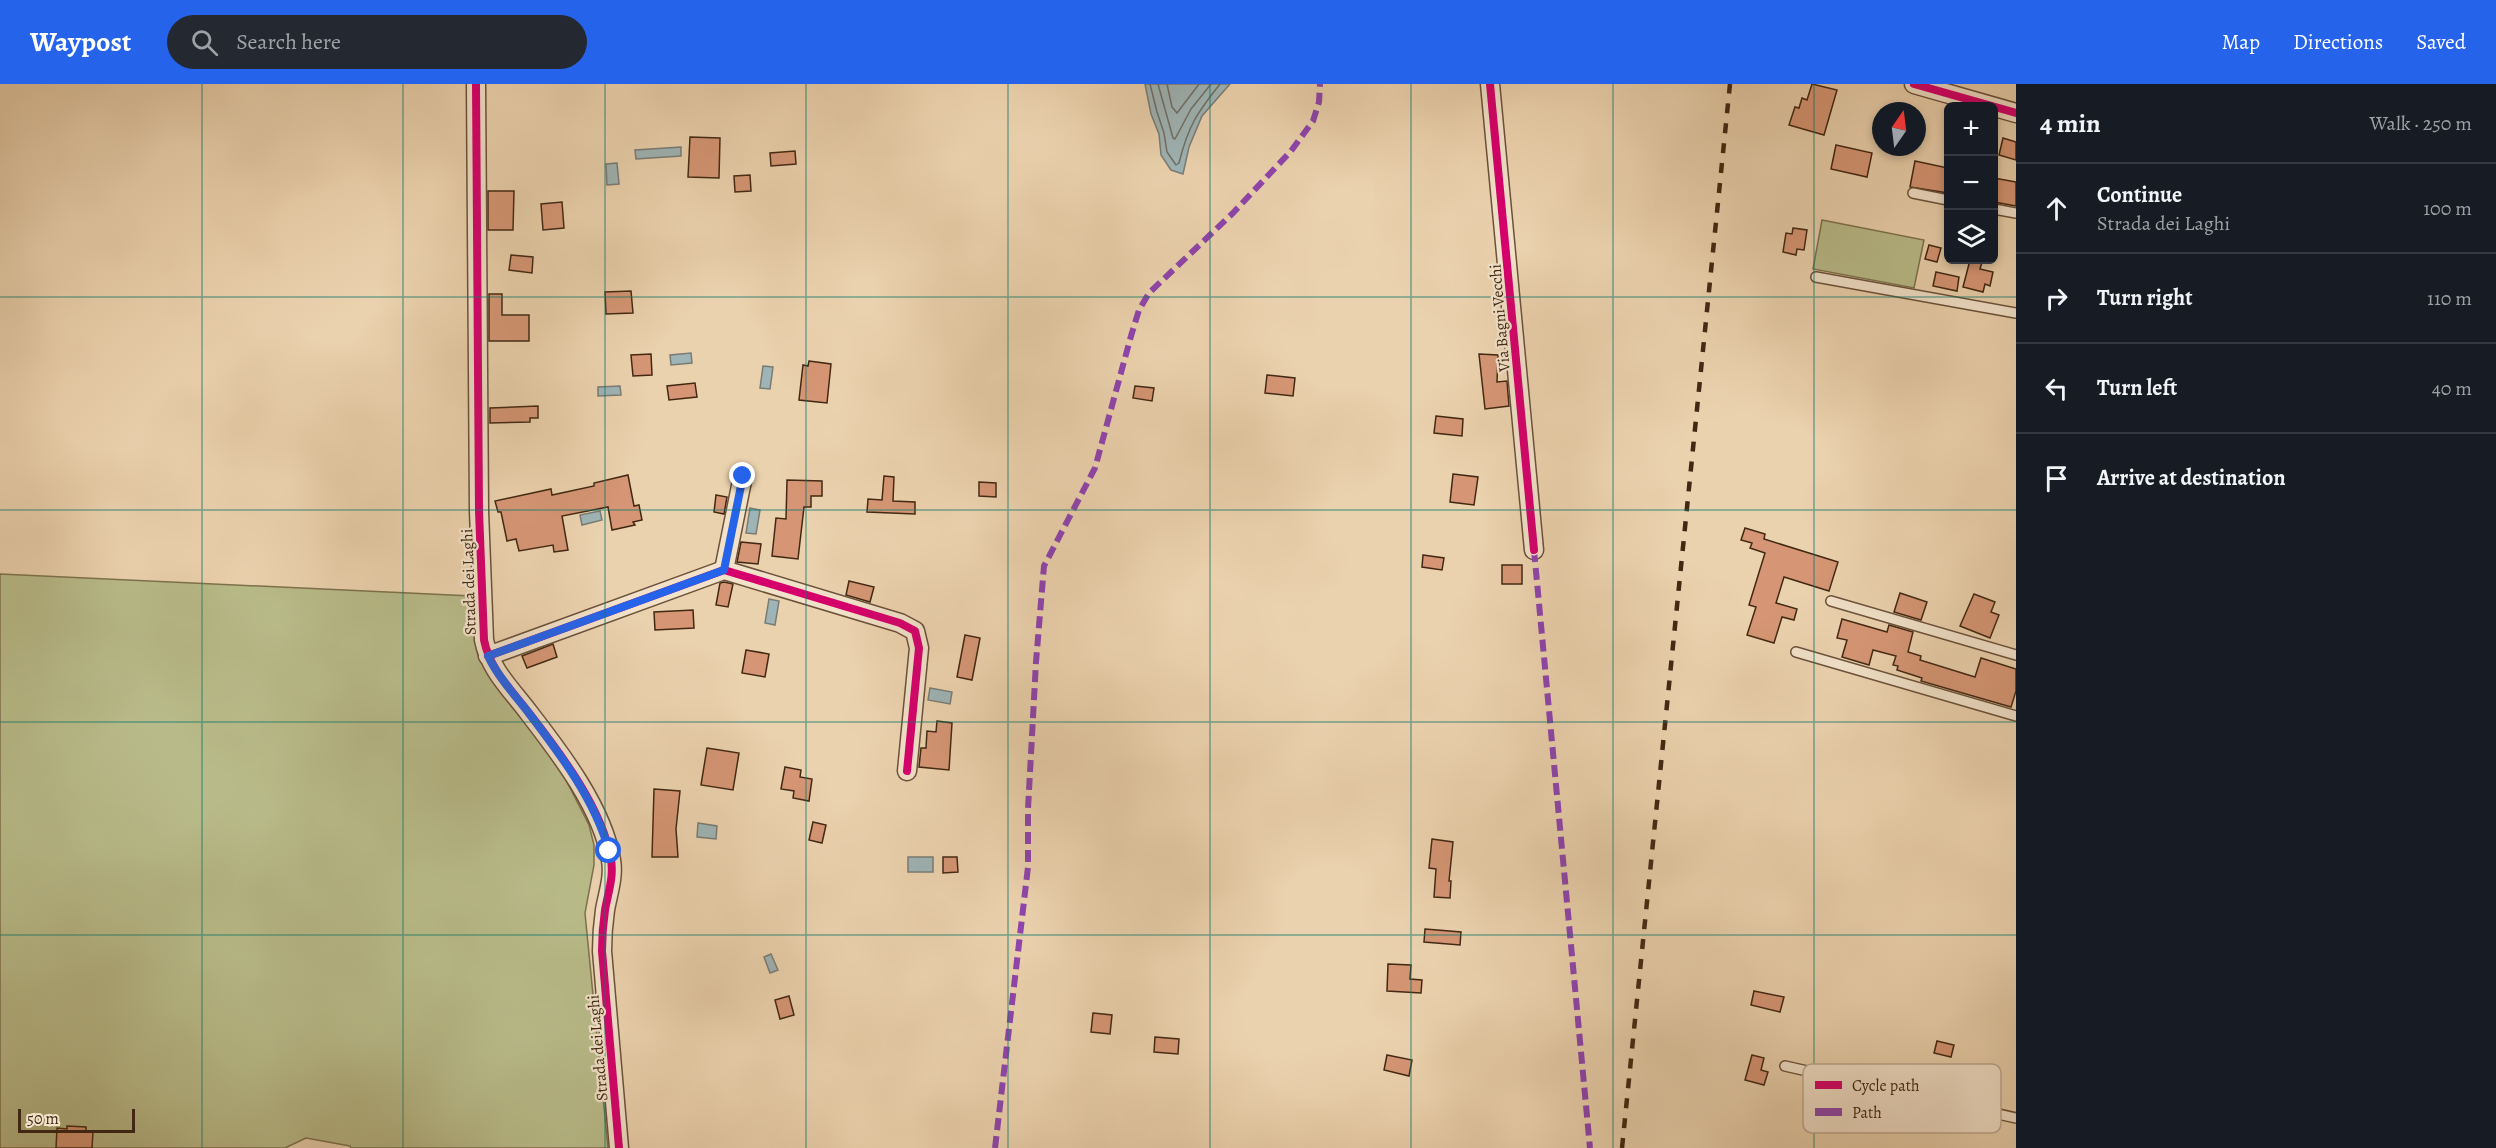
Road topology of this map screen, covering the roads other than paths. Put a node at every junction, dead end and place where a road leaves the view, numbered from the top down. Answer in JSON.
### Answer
{"nodes":[{"id":1,"x":476,"y":84,"type":"edge"},
{"id":2,"x":1490,"y":84,"type":"edge"},
{"id":3,"x":1914,"y":84,"type":"edge"},
{"id":4,"x":2016,"y":112,"type":"edge"},
{"id":5,"x":1913,"y":193,"type":"dead end"},
{"id":6,"x":1944,"y":199,"type":"edge"},
{"id":7,"x":1998,"y":210,"type":"edge"},
{"id":8,"x":2016,"y":213,"type":"edge"},
{"id":9,"x":1816,"y":277,"type":"dead end"},
{"id":10,"x":2016,"y":313,"type":"edge"},
{"id":11,"x":743,"y":476,"type":"dead end"},
{"id":12,"x":1534,"y":550,"type":"dead end"},
{"id":13,"x":724,"y":570,"type":"junction"},
{"id":14,"x":1831,"y":601,"type":"dead end"},
{"id":15,"x":1796,"y":652,"type":"dead end"},
{"id":16,"x":488,"y":656,"type":"junction"},
{"id":17,"x":2016,"y":656,"type":"edge"},
{"id":18,"x":2016,"y":716,"type":"edge"},
{"id":19,"x":907,"y":771,"type":"dead end"},
{"id":20,"x":1785,"y":1066,"type":"dead end"},
{"id":21,"x":1803,"y":1070,"type":"edge"},
{"id":22,"x":2001,"y":1115,"type":"edge"},
{"id":23,"x":2016,"y":1118,"type":"edge"},
{"id":24,"x":619,"y":1148,"type":"edge"}],
"edges":[{"from":1,"to":16,"type":"street","name":"Strada dei Laghi"},
{"from":2,"to":12,"type":"street","name":"Via Bagni Vecchi"},
{"from":3,"to":4,"type":"street"},
{"from":5,"to":6,"type":"lane"},
{"from":7,"to":8,"type":"lane"},
{"from":9,"to":10,"type":"lane"},
{"from":11,"to":13,"type":"street"},
{"from":13,"to":16,"type":"street"},
{"from":13,"to":19,"type":"street"},
{"from":14,"to":17,"type":"lane"},
{"from":15,"to":18,"type":"lane"},
{"from":16,"to":24,"type":"street","name":"Strada dei Laghi"},
{"from":20,"to":21,"type":"lane"},
{"from":22,"to":23,"type":"lane"}]}
